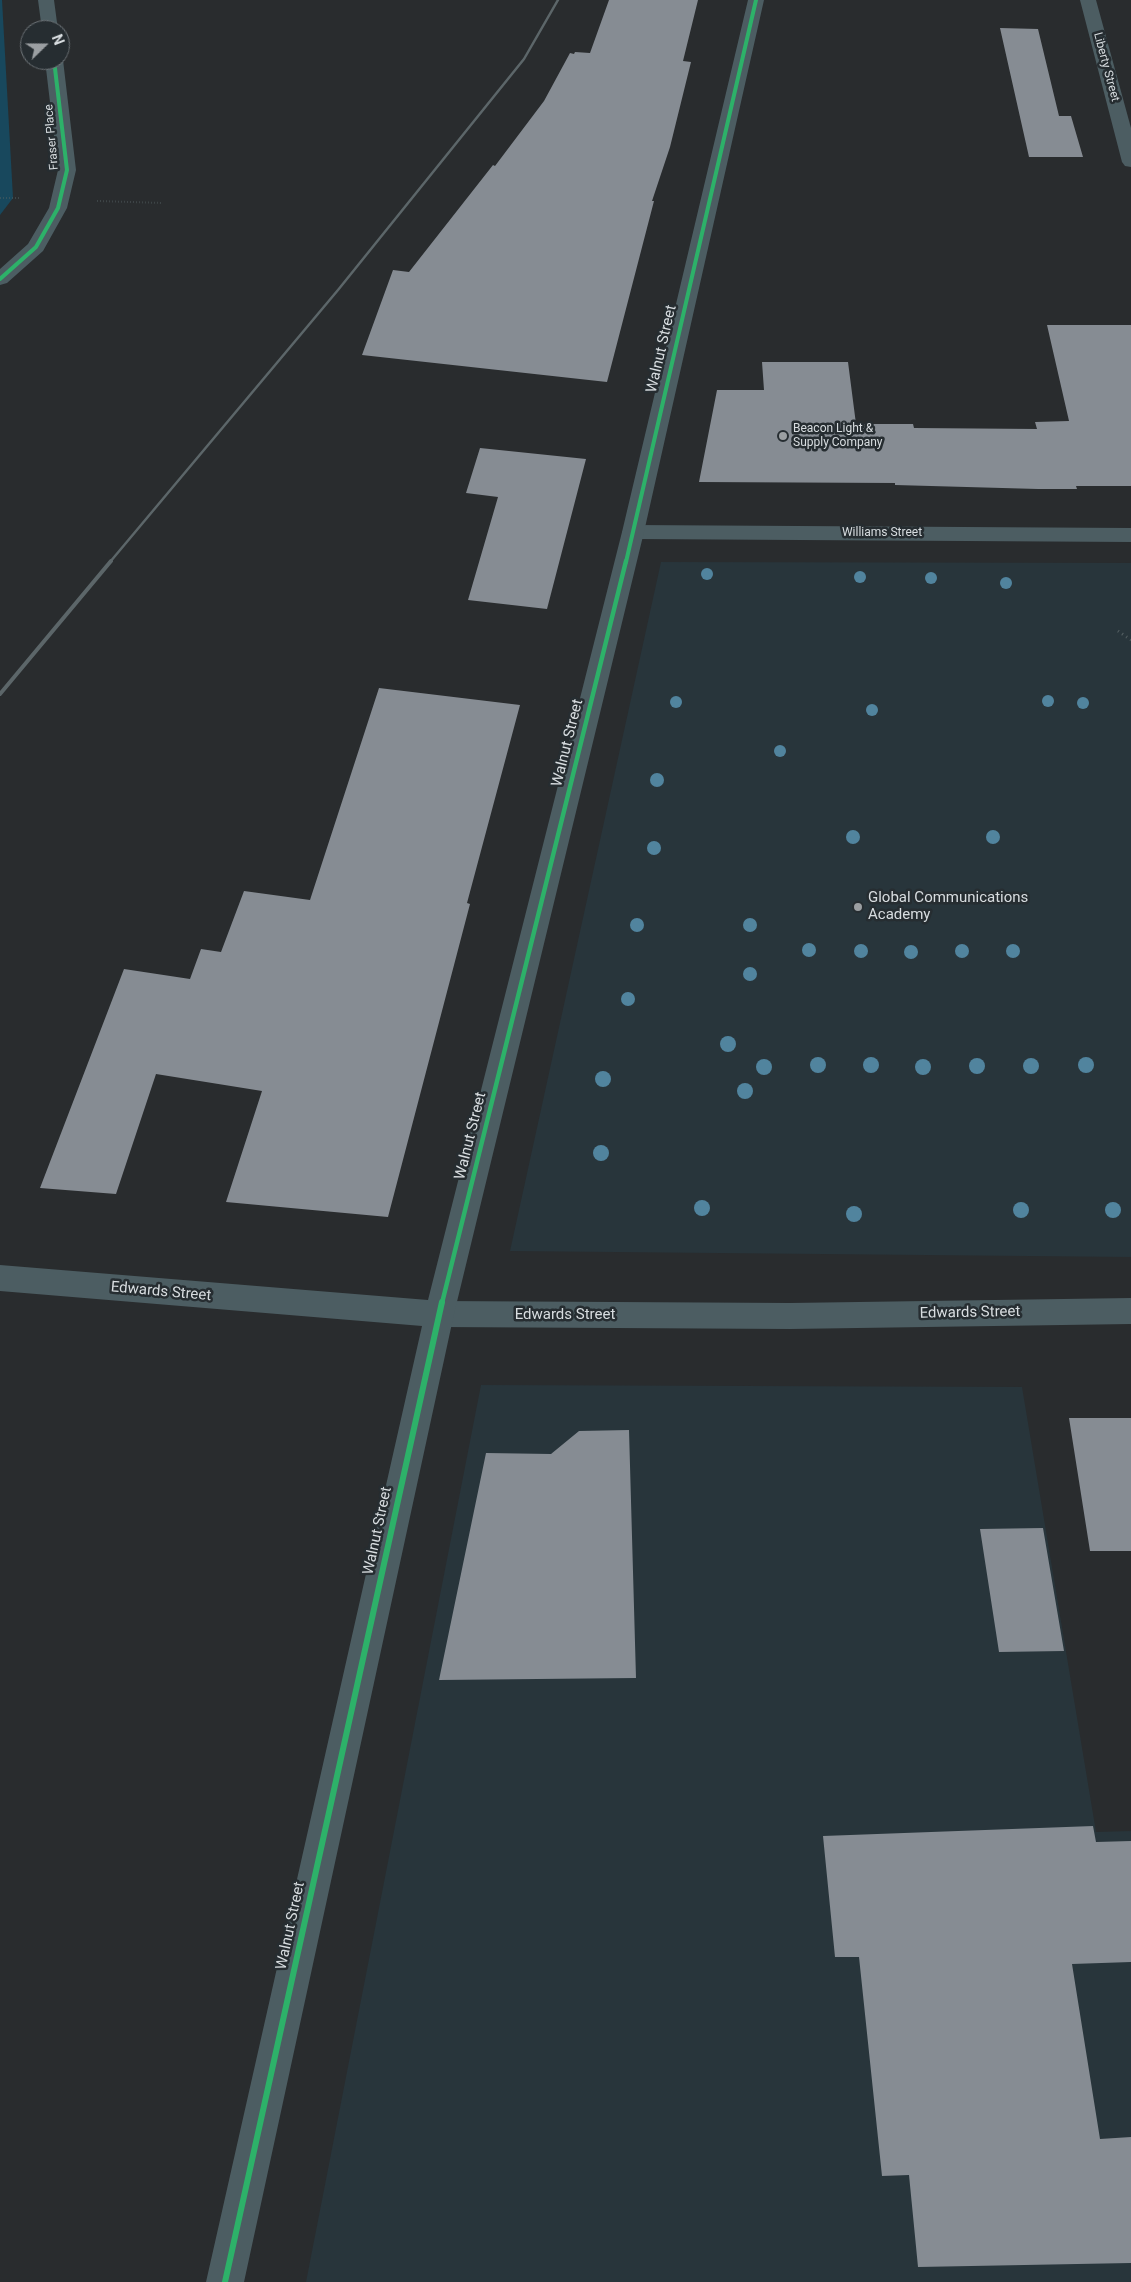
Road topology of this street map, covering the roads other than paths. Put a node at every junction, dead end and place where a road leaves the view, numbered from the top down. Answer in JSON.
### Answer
{"nodes":[{"id":1,"x":46,"y":0,"type":"edge"},
{"id":2,"x":756,"y":0,"type":"edge"},
{"id":3,"x":1088,"y":0,"type":"edge"},
{"id":4,"x":49,"y":20,"type":"edge"},
{"id":5,"x":55,"y":70,"type":"edge"},
{"id":6,"x":1131,"y":162,"type":"edge"},
{"id":7,"x":0,"y":279,"type":"edge"},
{"id":8,"x":633,"y":532,"type":"junction"},
{"id":9,"x":1131,"y":535,"type":"edge"},
{"id":10,"x":0,"y":1278,"type":"edge"},
{"id":11,"x":1131,"y":1311,"type":"edge"},
{"id":12,"x":439,"y":1314,"type":"junction"},
{"id":13,"x":225,"y":2282,"type":"edge"}],
"edges":[{"from":1,"to":4,"type":"street"},
{"from":2,"to":8,"type":"street","name":"Walnut Street"},
{"from":3,"to":6,"type":"street","name":"Liberty Street"},
{"from":5,"to":7,"type":"street","name":"Fraser Place"},
{"from":8,"to":9,"type":"street","name":"Williams Street"},
{"from":8,"to":12,"type":"street","name":"Walnut Street"},
{"from":10,"to":12,"type":"street","name":"Edwards Street"},
{"from":11,"to":12,"type":"street","name":"Edwards Street"},
{"from":12,"to":13,"type":"street","name":"Walnut Street"}]}
